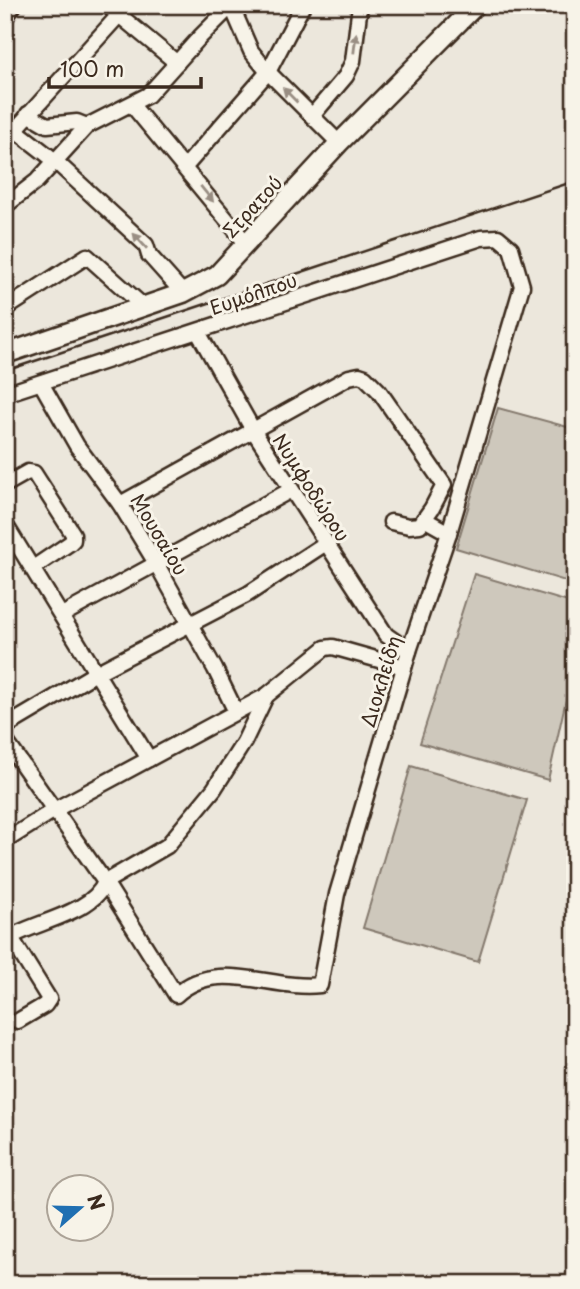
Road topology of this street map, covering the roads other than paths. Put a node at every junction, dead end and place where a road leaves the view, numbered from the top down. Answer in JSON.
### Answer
{"nodes":[{"id":1,"x":14,"y":5,"type":"edge"},
{"id":2,"x":303,"y":5,"type":"edge"},
{"id":3,"x":360,"y":5,"type":"edge"},
{"id":4,"x":476,"y":5,"type":"edge"},
{"id":5,"x":231,"y":6,"type":"edge"},
{"id":6,"x":118,"y":8,"type":"edge"},
{"id":7,"x":5,"y":18,"type":"edge"},
{"id":8,"x":177,"y":64,"type":"junction"},
{"id":9,"x":268,"y":72,"type":"junction"},
{"id":10,"x":132,"y":105,"type":"junction"},
{"id":11,"x":29,"y":114,"type":"junction"},
{"id":12,"x":312,"y":116,"type":"junction"},
{"id":13,"x":10,"y":126,"type":"edge"},
{"id":14,"x":88,"y":126,"type":"junction"},
{"id":15,"x":339,"y":143,"type":"junction"},
{"id":16,"x":54,"y":160,"type":"junction"},
{"id":17,"x":185,"y":167,"type":"junction"},
{"id":18,"x":5,"y":206,"type":"edge"},
{"id":19,"x":246,"y":243,"type":"junction"},
{"id":20,"x":510,"y":248,"type":"joint"},
{"id":21,"x":183,"y":293,"type":"junction"},
{"id":22,"x":143,"y":306,"type":"junction"},
{"id":23,"x":5,"y":309,"type":"edge"},
{"id":24,"x":198,"y":332,"type":"junction"},
{"id":25,"x":5,"y":354,"type":"edge"},
{"id":26,"x":41,"y":383,"type":"junction"},
{"id":27,"x":5,"y":394,"type":"edge"},
{"id":28,"x":253,"y":430,"type":"junction"},
{"id":29,"x":5,"y":485,"type":"edge"},
{"id":30,"x":291,"y":490,"type":"junction"},
{"id":31,"x":120,"y":504,"type":"junction"},
{"id":32,"x":424,"y":519,"type":"junction"},
{"id":33,"x":391,"y":522,"type":"dead end"},
{"id":34,"x":5,"y":524,"type":"edge"},
{"id":35,"x":449,"y":533,"type":"junction"},
{"id":36,"x":326,"y":543,"type":"junction"},
{"id":37,"x":156,"y":563,"type":"junction"},
{"id":38,"x":33,"y":568,"type":"junction"},
{"id":39,"x":62,"y":615,"type":"junction"},
{"id":40,"x":191,"y":624,"type":"junction"},
{"id":41,"x":386,"y":635,"type":"junction"},
{"id":42,"x":409,"y":651,"type":"junction"},
{"id":43,"x":373,"y":658,"type":"junction"},
{"id":44,"x":404,"y":667,"type":"junction"},
{"id":45,"x":96,"y":673,"type":"junction"},
{"id":46,"x":266,"y":696,"type":"junction"},
{"id":47,"x":236,"y":712,"type":"junction"},
{"id":48,"x":5,"y":727,"type":"edge"},
{"id":49,"x":5,"y":740,"type":"edge"},
{"id":50,"x":149,"y":759,"type":"junction"},
{"id":51,"x":56,"y":809,"type":"junction"},
{"id":52,"x":5,"y":841,"type":"edge"},
{"id":53,"x":105,"y":882,"type":"junction"},
{"id":54,"x":7,"y":935,"type":"edge"},
{"id":55,"x":18,"y":1021,"type":"dead end"}],
"edges":[{"from":1,"to":7,"type":"street"},
{"from":2,"to":9,"type":"street"},
{"from":12,"to":3,"type":"street","one_way":true},
{"from":4,"to":15,"type":"main road","name":"Στρατού"},
{"from":5,"to":8,"type":"street"},
{"from":5,"to":9,"type":"street"},
{"from":6,"to":8,"type":"street"},
{"from":6,"to":11,"type":"street"},
{"from":8,"to":10,"type":"street"},
{"from":12,"to":9,"type":"street","one_way":true},
{"from":9,"to":17,"type":"street"},
{"from":10,"to":14,"type":"street"},
{"from":10,"to":17,"type":"street"},
{"from":11,"to":13,"type":"street"},
{"from":11,"to":14,"type":"street"},
{"from":12,"to":15,"type":"street"},
{"from":13,"to":16,"type":"street"},
{"from":14,"to":16,"type":"street"},
{"from":15,"to":19,"type":"main road","name":"Στρατού"},
{"from":16,"to":18,"type":"street"},
{"from":21,"to":16,"type":"street","one_way":true},
{"from":17,"to":19,"type":"street","one_way":true},
{"from":19,"to":21,"type":"main road","name":"Στρατού"},
{"from":20,"to":24,"type":"street","name":"Ευμόλπου"},
{"from":20,"to":35,"type":"street","name":"Διοκλείδη"},
{"from":21,"to":22,"type":"main road","name":"Στρατού"},
{"from":22,"to":23,"type":"street"},
{"from":22,"to":25,"type":"main road","name":"Στρατού"},
{"from":24,"to":26,"type":"street","name":"Ευμόλπου"},
{"from":24,"to":28,"type":"street","name":"Νυμφοδώρου"},
{"from":26,"to":27,"type":"street","name":"Ευμόλπου"},
{"from":26,"to":31,"type":"street","name":"Μουσαίου"},
{"from":28,"to":30,"type":"street","name":"Νυμφοδώρου"},
{"from":28,"to":31,"type":"street"},
{"from":28,"to":32,"type":"street"},
{"from":29,"to":38,"type":"street"},
{"from":30,"to":36,"type":"street","name":"Νυμφοδώρου"},
{"from":30,"to":37,"type":"street"},
{"from":31,"to":37,"type":"street","name":"Μουσαίου"},
{"from":32,"to":33,"type":"street"},
{"from":32,"to":35,"type":"street"},
{"from":34,"to":38,"type":"street"},
{"from":35,"to":42,"type":"street","name":"Διοκλείδη"},
{"from":36,"to":40,"type":"street"},
{"from":36,"to":41,"type":"street","name":"Νυμφοδώρου"},
{"from":37,"to":39,"type":"street"},
{"from":37,"to":40,"type":"street","name":"Μουσαίου"},
{"from":38,"to":39,"type":"street"},
{"from":39,"to":45,"type":"street"},
{"from":40,"to":45,"type":"street"},
{"from":40,"to":47,"type":"street","name":"Μουσαίου"},
{"from":41,"to":42,"type":"street","name":"Νυμφοδώρου"},
{"from":41,"to":43,"type":"street"},
{"from":42,"to":44,"type":"street","name":"Διοκλείδη"},
{"from":43,"to":44,"type":"street"},
{"from":43,"to":46,"type":"street"},
{"from":44,"to":53,"type":"street","name":"Διοκλείδη"},
{"from":45,"to":48,"type":"street"},
{"from":45,"to":50,"type":"street"},
{"from":46,"to":47,"type":"street"},
{"from":46,"to":53,"type":"street"},
{"from":47,"to":50,"type":"street"},
{"from":49,"to":51,"type":"street"},
{"from":50,"to":51,"type":"street"},
{"from":51,"to":52,"type":"street"},
{"from":51,"to":53,"type":"street"},
{"from":53,"to":54,"type":"street"},
{"from":54,"to":55,"type":"street"}]}
